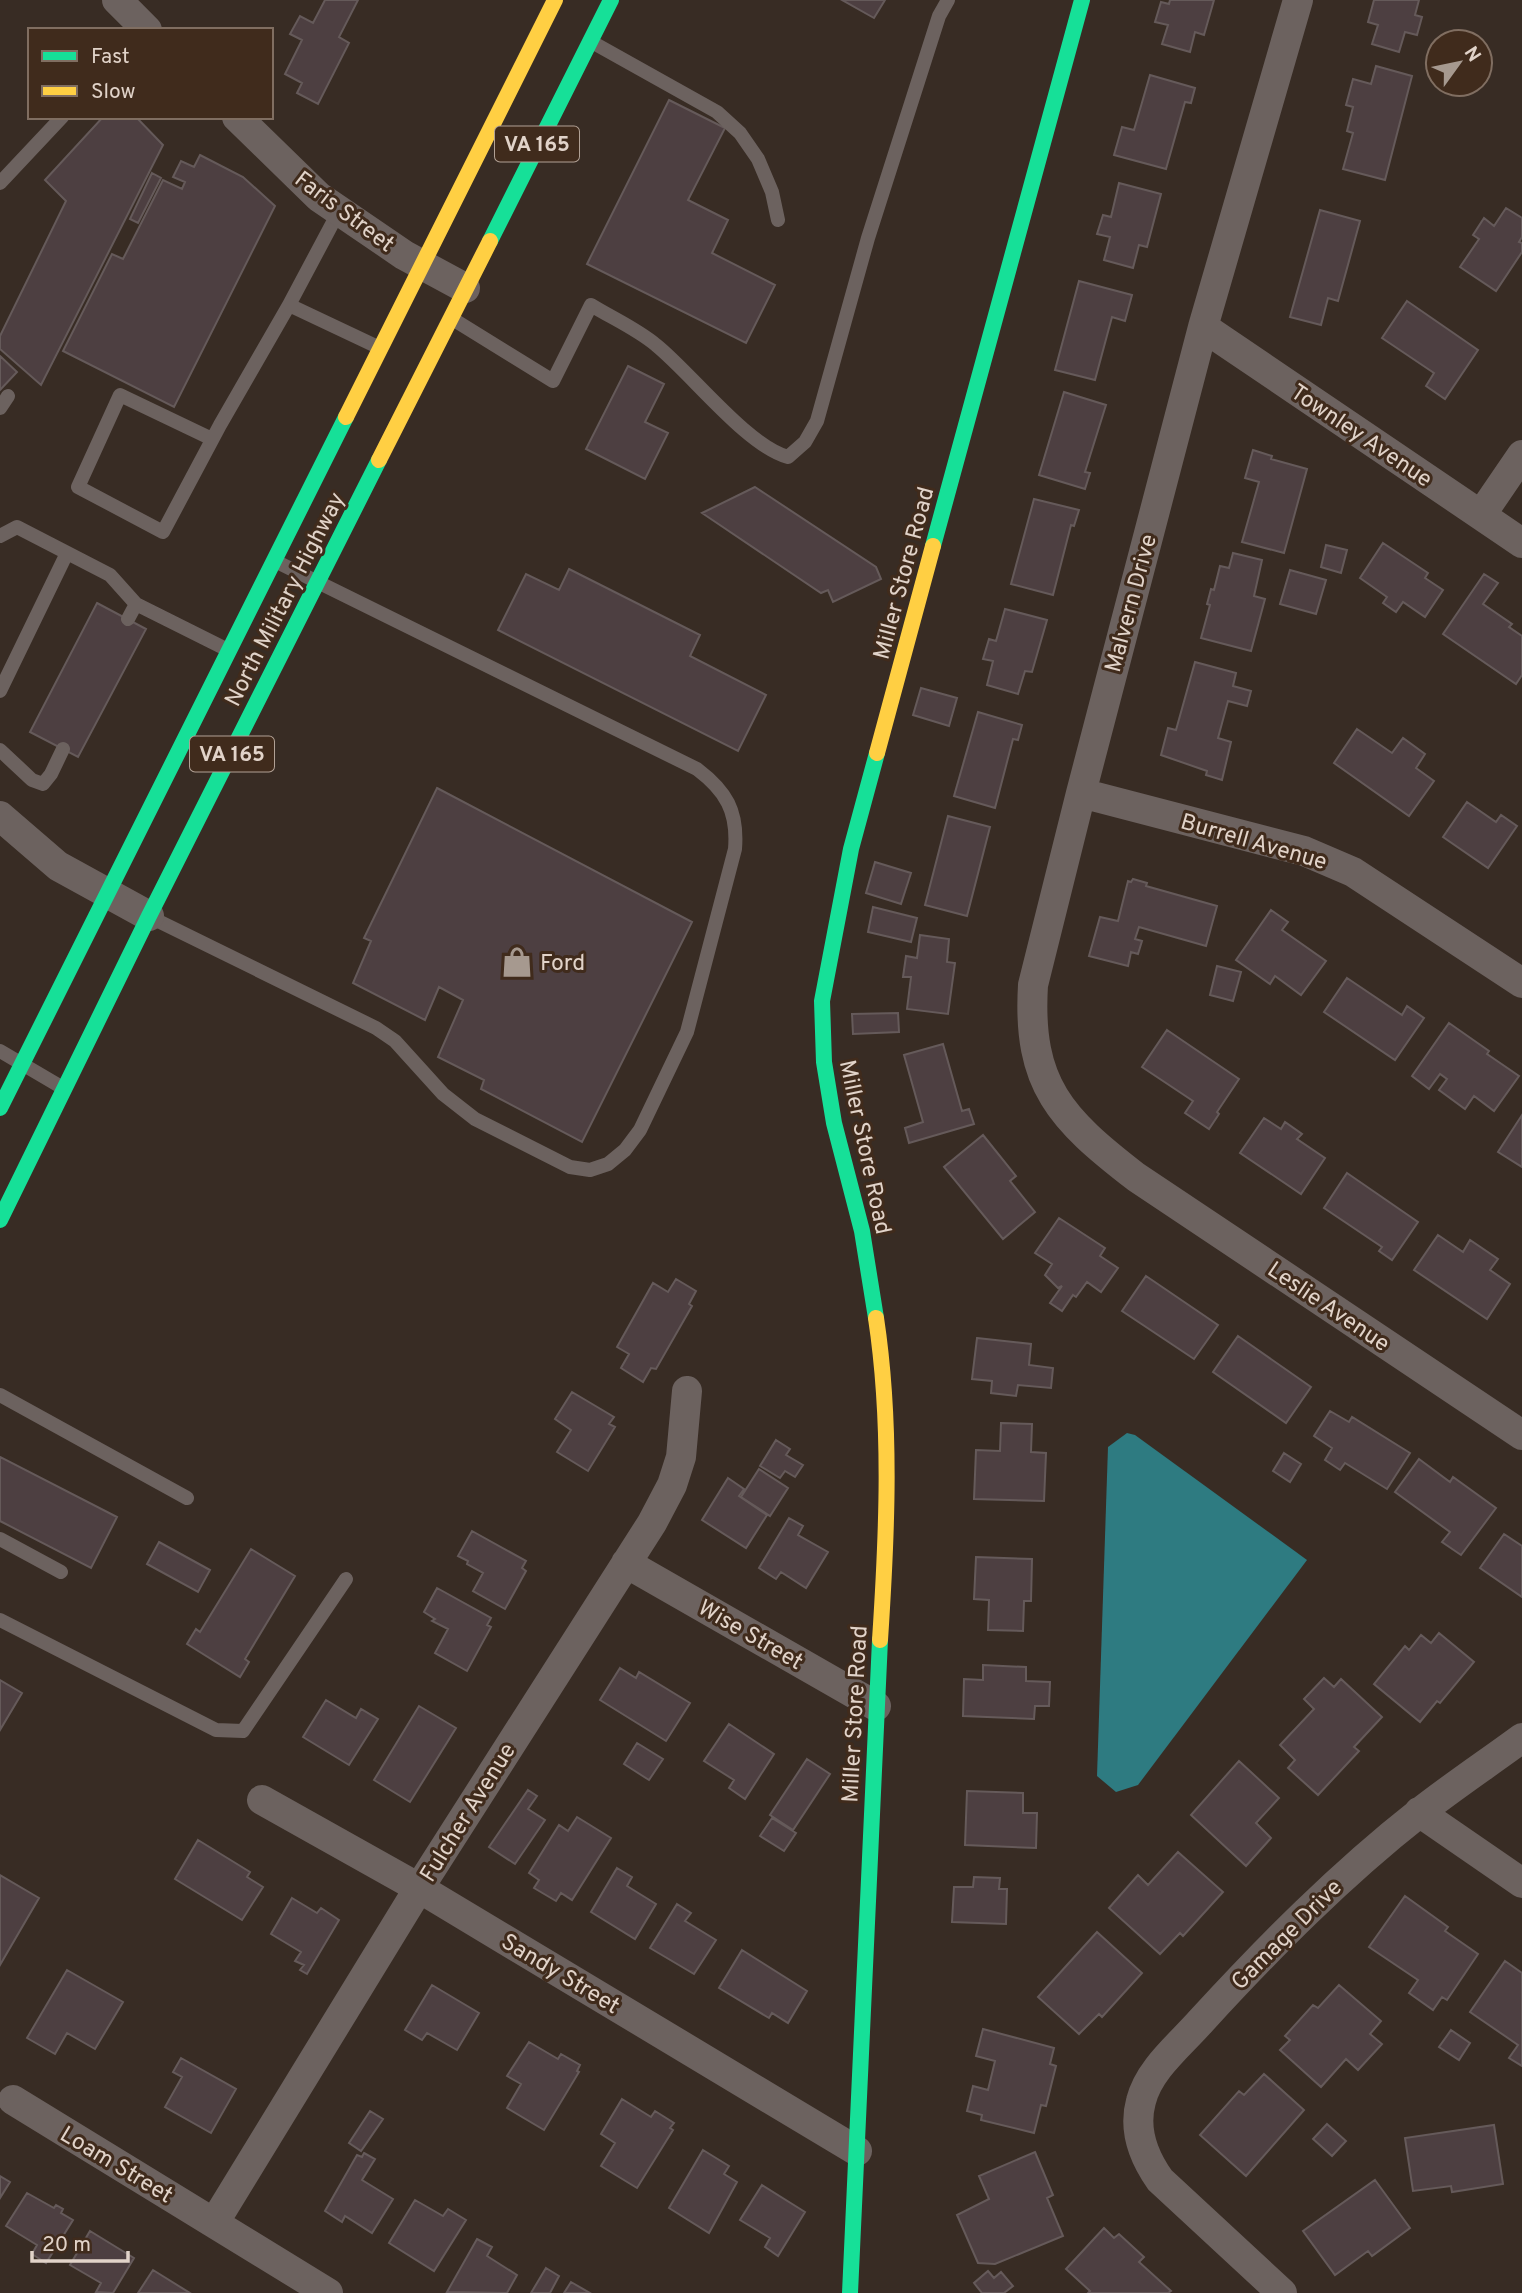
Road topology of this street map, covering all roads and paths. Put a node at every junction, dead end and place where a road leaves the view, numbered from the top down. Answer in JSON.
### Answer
{"nodes":[{"id":1,"x":117,"y":0,"type":"edge"},
{"id":2,"x":555,"y":0,"type":"edge"},
{"id":3,"x":611,"y":0,"type":"edge"},
{"id":4,"x":948,"y":0,"type":"edge"},
{"id":5,"x":1298,"y":0,"type":"edge"},
{"id":6,"x":1078,"y":4,"type":"edge"},
{"id":7,"x":145,"y":28,"type":"edge"},
{"id":8,"x":589,"y":41,"type":"junction"},
{"id":9,"x":60,"y":119,"type":"edge"},
{"id":10,"x":239,"y":119,"type":"edge"},
{"id":11,"x":0,"y":183,"type":"edge"},
{"id":12,"x":339,"y":211,"type":"junction"},
{"id":13,"x":778,"y":220,"type":"dead end"},
{"id":14,"x":422,"y":265,"type":"junction"},
{"id":15,"x":465,"y":288,"type":"junction"},
{"id":16,"x":289,"y":305,"type":"junction"},
{"id":17,"x":450,"y":317,"type":"junction"},
{"id":18,"x":1203,"y":327,"type":"junction"},
{"id":19,"x":381,"y":348,"type":"junction"},
{"id":20,"x":212,"y":439,"type":"junction"},
{"id":21,"x":1522,"y":455,"type":"edge"},
{"id":22,"x":1481,"y":515,"type":"junction"},
{"id":23,"x":0,"y":536,"type":"edge"},
{"id":24,"x":1522,"y":543,"type":"edge"},
{"id":25,"x":67,"y":553,"type":"junction"},
{"id":26,"x":274,"y":561,"type":"junction"},
{"id":27,"x":318,"y":583,"type":"junction"},
{"id":28,"x":136,"y":604,"type":"junction"},
{"id":29,"x":128,"y":620,"type":"dead end"},
{"id":30,"x":229,"y":650,"type":"junction"},
{"id":31,"x":0,"y":691,"type":"edge"},
{"id":32,"x":63,"y":749,"type":"dead end"},
{"id":33,"x":0,"y":750,"type":"edge"},
{"id":34,"x":1081,"y":793,"type":"junction"},
{"id":35,"x":0,"y":816,"type":"edge"},
{"id":36,"x":106,"y":894,"type":"junction"},
{"id":37,"x":149,"y":916,"type":"junction"},
{"id":38,"x":1522,"y":983,"type":"edge"},
{"id":39,"x":0,"y":1051,"type":"edge"},
{"id":40,"x":22,"y":1064,"type":"junction"},
{"id":41,"x":65,"y":1089,"type":"junction"},
{"id":42,"x":0,"y":1108,"type":"edge"},
{"id":43,"x":1136,"y":1177,"type":"joint"},
{"id":44,"x":0,"y":1220,"type":"edge"},
{"id":45,"x":687,"y":1391,"type":"dead end"},
{"id":46,"x":0,"y":1395,"type":"edge"},
{"id":47,"x":1522,"y":1435,"type":"edge"},
{"id":48,"x":187,"y":1498,"type":"dead end"},
{"id":49,"x":0,"y":1539,"type":"edge"},
{"id":50,"x":626,"y":1563,"type":"junction"},
{"id":51,"x":61,"y":1572,"type":"dead end"},
{"id":52,"x":346,"y":1579,"type":"dead end"},
{"id":53,"x":0,"y":1620,"type":"edge"},
{"id":54,"x":876,"y":1706,"type":"junction"},
{"id":55,"x":1522,"y":1738,"type":"edge"},
{"id":56,"x":262,"y":1800,"type":"dead end"},
{"id":57,"x":1419,"y":1812,"type":"junction"},
{"id":58,"x":1522,"y":1883,"type":"edge"},
{"id":59,"x":419,"y":1888,"type":"junction"},
{"id":60,"x":13,"y":2100,"type":"dead end"},
{"id":61,"x":857,"y":2151,"type":"junction"},
{"id":62,"x":214,"y":2223,"type":"junction"},
{"id":63,"x":328,"y":2293,"type":"edge"},
{"id":64,"x":850,"y":2293,"type":"edge"},
{"id":65,"x":1282,"y":2293,"type":"edge"}],
"edges":[{"from":1,"to":7,"type":"street"},
{"from":2,"to":14,"type":"main road","name":"North Military Highway","number":"VA 165"},
{"from":3,"to":8,"type":"main road","name":"North Military Highway","number":"VA 165"},
{"from":4,"to":17,"type":"lane"},
{"from":5,"to":18,"type":"street","name":"Malvern Drive"},
{"from":6,"to":54,"type":"main road","name":"Miller Store Road"},
{"from":8,"to":13,"type":"lane"},
{"from":8,"to":15,"type":"main road","name":"North Military Highway","number":"VA 165"},
{"from":9,"to":11,"type":"lane"},
{"from":10,"to":12,"type":"street","name":"Faris Street"},
{"from":12,"to":14,"type":"street","name":"Faris Street"},
{"from":12,"to":16,"type":"lane"},
{"from":14,"to":15,"type":"street","name":"Faris Street"},
{"from":14,"to":19,"type":"main road","name":"North Military Highway","number":"VA 165"},
{"from":15,"to":17,"type":"main road","name":"North Military Highway","number":"VA 165"},
{"from":16,"to":19,"type":"lane"},
{"from":16,"to":20,"type":"lane"},
{"from":17,"to":27,"type":"main road","name":"North Military Highway","number":"VA 165"},
{"from":18,"to":22,"type":"street","name":"Townley Avenue"},
{"from":18,"to":34,"type":"street","name":"Malvern Drive"},
{"from":19,"to":26,"type":"main road","name":"North Military Highway","number":"VA 165"},
{"from":20,"to":20,"type":"lane"},
{"from":21,"to":22,"type":"street"},
{"from":22,"to":24,"type":"street","name":"Townley Avenue"},
{"from":23,"to":25,"type":"lane"},
{"from":25,"to":28,"type":"lane"},
{"from":25,"to":31,"type":"lane"},
{"from":26,"to":27,"type":"lane"},
{"from":26,"to":30,"type":"main road","name":"North Military Highway","number":"VA 165"},
{"from":27,"to":37,"type":"main road","name":"North Military Highway","number":"VA 165"},
{"from":27,"to":37,"type":"lane"},
{"from":28,"to":29,"type":"lane"},
{"from":28,"to":30,"type":"lane"},
{"from":30,"to":36,"type":"main road","name":"North Military Highway","number":"VA 165"},
{"from":32,"to":33,"type":"lane"},
{"from":34,"to":38,"type":"street","name":"Burrell Avenue"},
{"from":34,"to":43,"type":"street","name":"Malvern Drive"},
{"from":35,"to":36,"type":"street"},
{"from":36,"to":37,"type":"street"},
{"from":36,"to":40,"type":"main road","name":"North Military Highway","number":"VA 165"},
{"from":37,"to":41,"type":"main road","name":"North Military Highway","number":"VA 165"},
{"from":39,"to":40,"type":"lane"},
{"from":40,"to":41,"type":"lane"},
{"from":40,"to":42,"type":"main road","name":"North Military Highway","number":"VA 165"},
{"from":41,"to":44,"type":"main road","name":"North Military Highway","number":"VA 165"},
{"from":43,"to":47,"type":"street","name":"Leslie Avenue"},
{"from":45,"to":50,"type":"street","name":"Fulcher Avenue"},
{"from":46,"to":48,"type":"lane"},
{"from":49,"to":51,"type":"lane"},
{"from":50,"to":54,"type":"street","name":"Wise Street"},
{"from":50,"to":59,"type":"street","name":"Fulcher Avenue"},
{"from":52,"to":53,"type":"lane"},
{"from":54,"to":61,"type":"main road","name":"Miller Store Road"},
{"from":55,"to":57,"type":"street","name":"Gamage Drive"},
{"from":56,"to":59,"type":"street","name":"Sandy Street"},
{"from":57,"to":58,"type":"street"},
{"from":57,"to":65,"type":"street","name":"Gamage Drive"},
{"from":59,"to":61,"type":"street","name":"Sandy Street"},
{"from":59,"to":62,"type":"street","name":"Fulcher Avenue"},
{"from":60,"to":62,"type":"street","name":"Loam Street"},
{"from":61,"to":64,"type":"main road","name":"Miller Store Road"},
{"from":62,"to":63,"type":"street","name":"Loam Street"}]}
